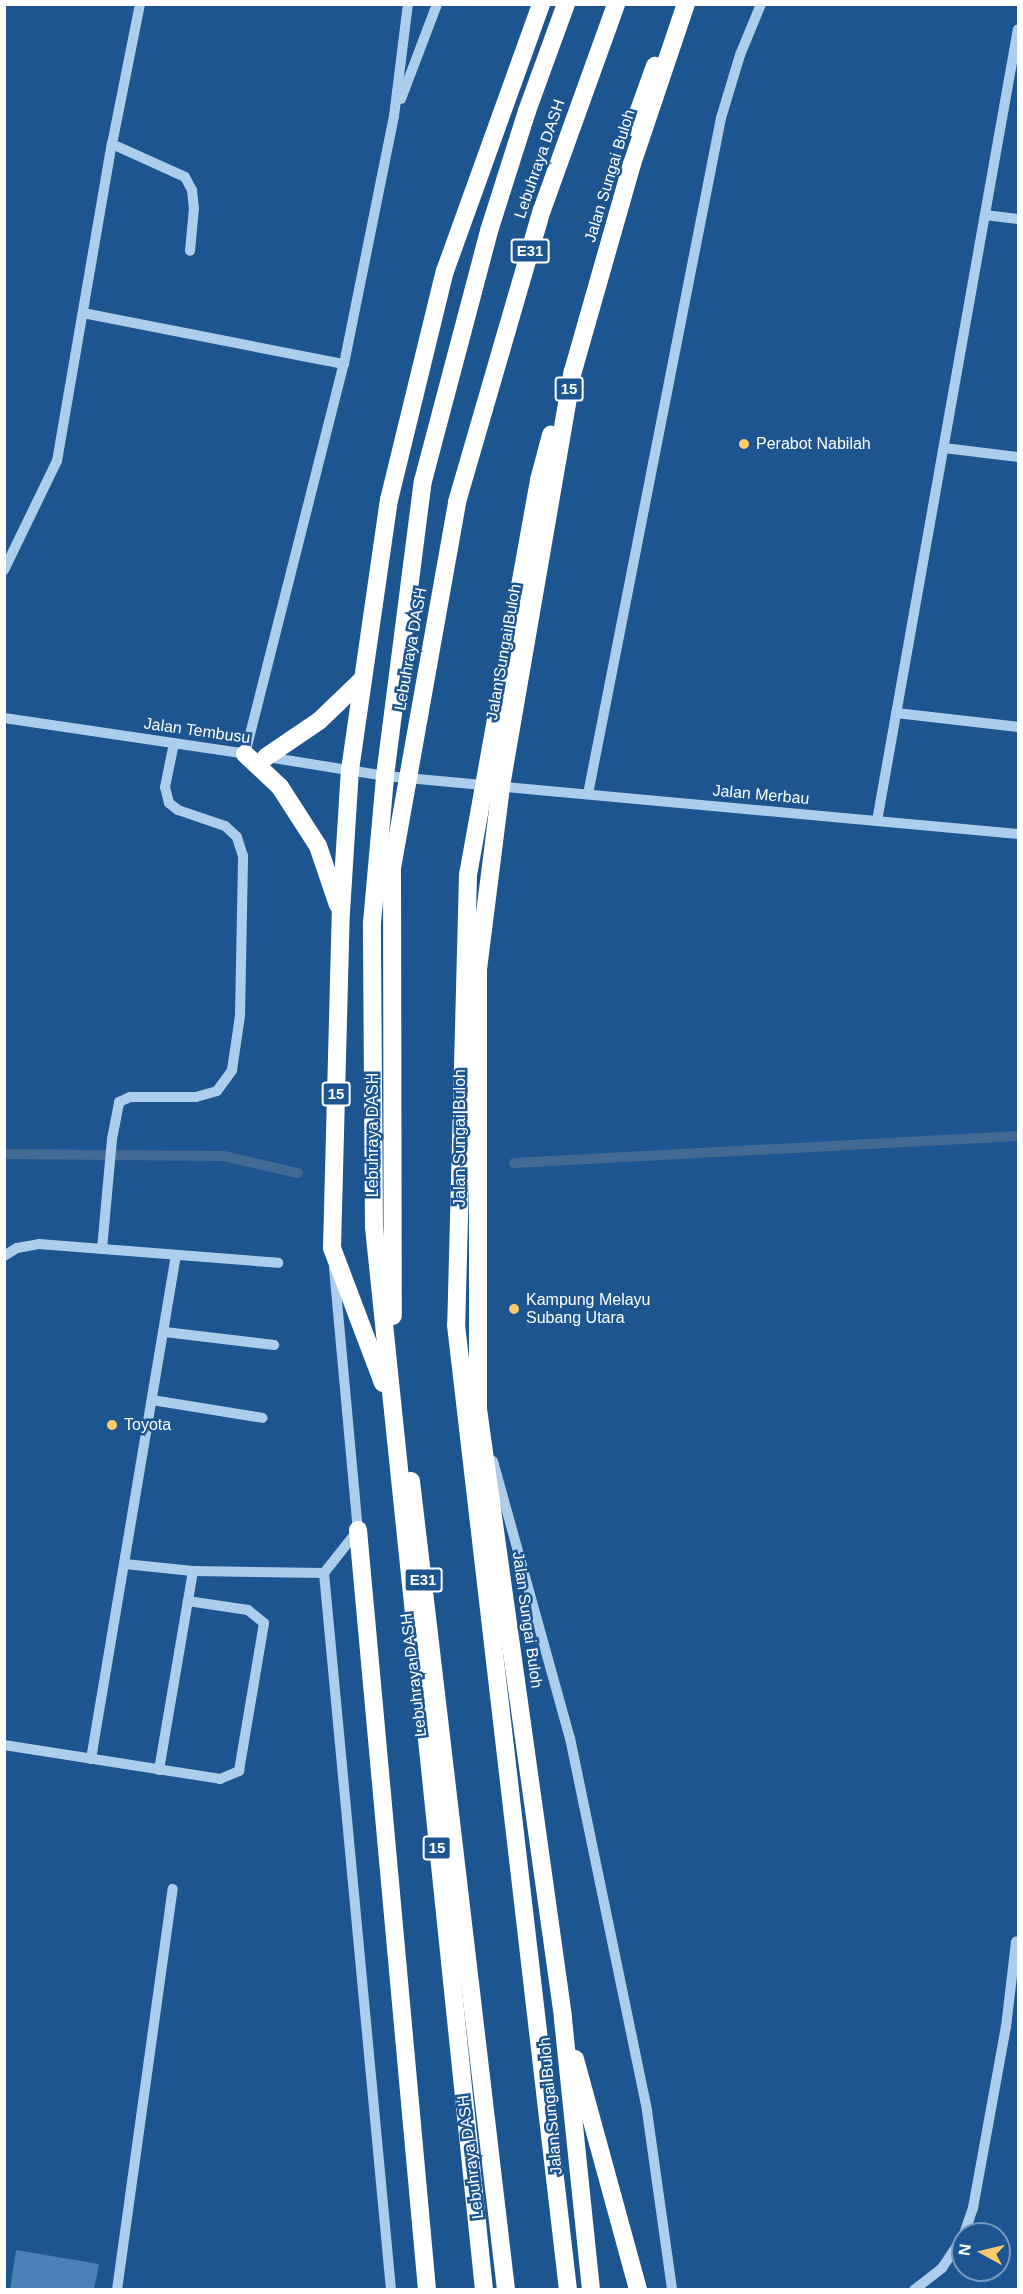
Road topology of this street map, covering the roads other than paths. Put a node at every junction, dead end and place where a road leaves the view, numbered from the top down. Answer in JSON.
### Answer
{"nodes":[{"id":1,"x":140,"y":4,"type":"edge"},
{"id":2,"x":408,"y":4,"type":"edge"},
{"id":3,"x":437,"y":4,"type":"edge"},
{"id":4,"x":541,"y":4,"type":"edge"},
{"id":5,"x":566,"y":4,"type":"edge"},
{"id":6,"x":616,"y":4,"type":"edge"},
{"id":7,"x":685,"y":4,"type":"edge"},
{"id":8,"x":761,"y":4,"type":"edge"},
{"id":9,"x":1018,"y":29,"type":"edge"},
{"id":10,"x":527,"y":111,"type":"junction"},
{"id":11,"x":394,"y":116,"type":"junction"},
{"id":12,"x":112,"y":144,"type":"junction"},
{"id":13,"x":985,"y":214,"type":"junction"},
{"id":14,"x":1018,"y":219,"type":"edge"},
{"id":15,"x":190,"y":251,"type":"dead end"},
{"id":16,"x":445,"y":271,"type":"junction"},
{"id":17,"x":83,"y":313,"type":"junction"},
{"id":18,"x":344,"y":364,"type":"junction"},
{"id":19,"x":944,"y":448,"type":"junction"},
{"id":20,"x":1018,"y":457,"type":"edge"},
{"id":21,"x":4,"y":570,"type":"edge"},
{"id":22,"x":363,"y":679,"type":"junction"},
{"id":23,"x":896,"y":713,"type":"junction"},
{"id":24,"x":4,"y":718,"type":"edge"},
{"id":25,"x":1018,"y":727,"type":"edge"},
{"id":26,"x":174,"y":743,"type":"junction"},
{"id":27,"x":245,"y":754,"type":"junction"},
{"id":28,"x":266,"y":757,"type":"junction"},
{"id":29,"x":350,"y":770,"type":"junction"},
{"id":30,"x":385,"y":776,"type":"junction"},
{"id":31,"x":501,"y":786,"type":"junction"},
{"id":32,"x":588,"y":794,"type":"junction"},
{"id":33,"x":877,"y":821,"type":"junction"},
{"id":34,"x":1018,"y":834,"type":"edge"},
{"id":35,"x":341,"y":912,"type":"junction"},
{"id":36,"x":332,"y":1248,"type":"junction"},
{"id":37,"x":102,"y":1249,"type":"junction"},
{"id":38,"x":177,"y":1255,"type":"junction"},
{"id":39,"x":4,"y":1256,"type":"edge"},
{"id":40,"x":278,"y":1263,"type":"dead end"},
{"id":41,"x":165,"y":1332,"type":"junction"},
{"id":42,"x":274,"y":1345,"type":"dead end"},
{"id":43,"x":152,"y":1401,"type":"junction"},
{"id":44,"x":392,"y":1407,"type":"junction"},
{"id":45,"x":478,"y":1409,"type":"junction"},
{"id":46,"x":263,"y":1418,"type":"dead end"},
{"id":47,"x":358,"y":1530,"type":"junction"},
{"id":48,"x":125,"y":1564,"type":"junction"},
{"id":49,"x":193,"y":1570,"type":"junction"},
{"id":50,"x":324,"y":1573,"type":"junction"},
{"id":51,"x":188,"y":1600,"type":"junction"},
{"id":52,"x":4,"y":1745,"type":"edge"},
{"id":53,"x":91,"y":1759,"type":"junction"},
{"id":54,"x":159,"y":1770,"type":"junction"},
{"id":55,"x":173,"y":1889,"type":"dead end"},
{"id":56,"x":1016,"y":1942,"type":"dead end"},
{"id":57,"x":563,"y":2017,"type":"junction"},
{"id":58,"x":968,"y":2222,"type":"edge"},
{"id":59,"x":951,"y":2254,"type":"edge"},
{"id":60,"x":636,"y":2282,"type":"edge"},
{"id":61,"x":117,"y":2289,"type":"edge"},
{"id":62,"x":391,"y":2289,"type":"edge"},
{"id":63,"x":427,"y":2289,"type":"edge"},
{"id":64,"x":484,"y":2289,"type":"edge"},
{"id":65,"x":506,"y":2289,"type":"edge"},
{"id":66,"x":568,"y":2289,"type":"edge"},
{"id":67,"x":591,"y":2289,"type":"edge"},
{"id":68,"x":672,"y":2289,"type":"edge"},
{"id":69,"x":914,"y":2289,"type":"edge"}],
"edges":[{"from":1,"to":12,"type":"street"},
{"from":2,"to":11,"type":"street"},
{"from":3,"to":11,"type":"street"},
{"from":4,"to":16,"type":"highway"},
{"from":5,"to":10,"type":"highway","number":"15"},
{"from":6,"to":65,"type":"highway","name":"Lebuhraya DASH","number":"E31","bridge":true},
{"from":7,"to":31,"type":"highway","name":"Jalan Sungai Buloh","number":"15"},
{"from":7,"to":66,"type":"highway","bridge":true},
{"from":8,"to":32,"type":"street"},
{"from":9,"to":13,"type":"street"},
{"from":10,"to":16,"type":"highway","number":"15"},
{"from":10,"to":30,"type":"highway","number":"15"},
{"from":11,"to":18,"type":"street"},
{"from":12,"to":15,"type":"street"},
{"from":12,"to":17,"type":"street"},
{"from":13,"to":14,"type":"street"},
{"from":13,"to":19,"type":"street"},
{"from":16,"to":22,"type":"highway","number":"15"},
{"from":17,"to":18,"type":"street"},
{"from":17,"to":21,"type":"street"},
{"from":18,"to":27,"type":"street"},
{"from":19,"to":20,"type":"street"},
{"from":19,"to":23,"type":"street"},
{"from":22,"to":28,"type":"highway"},
{"from":22,"to":29,"type":"highway","number":"15"},
{"from":23,"to":25,"type":"street"},
{"from":23,"to":33,"type":"street"},
{"from":24,"to":26,"type":"street","name":"Jalan Tembusu"},
{"from":26,"to":27,"type":"street","name":"Jalan Tembusu"},
{"from":26,"to":37,"type":"street"},
{"from":27,"to":28,"type":"street","name":"Jalan Tembusu"},
{"from":27,"to":35,"type":"highway"},
{"from":28,"to":29,"type":"street","name":"Jalan Tembusu"},
{"from":29,"to":30,"type":"street","name":"Jalan Tembusu"},
{"from":29,"to":35,"type":"highway","number":"15"},
{"from":30,"to":31,"type":"street","name":"Jalan Tembusu"},
{"from":30,"to":44,"type":"highway","number":"15"},
{"from":31,"to":32,"type":"street","name":"Jalan Merbau"},
{"from":31,"to":45,"type":"highway","name":"Jalan Sungai Buloh","number":"15"},
{"from":32,"to":33,"type":"street","name":"Jalan Merbau"},
{"from":33,"to":34,"type":"street","name":"Jalan Merbau"},
{"from":35,"to":36,"type":"highway","number":"15"},
{"from":36,"to":44,"type":"highway","number":"15"},
{"from":36,"to":47,"type":"street"},
{"from":37,"to":38,"type":"street"},
{"from":37,"to":39,"type":"street"},
{"from":38,"to":40,"type":"street"},
{"from":38,"to":41,"type":"street"},
{"from":41,"to":42,"type":"street"},
{"from":41,"to":43,"type":"street"},
{"from":43,"to":46,"type":"street"},
{"from":43,"to":48,"type":"street"},
{"from":44,"to":64,"type":"highway","number":"15"},
{"from":45,"to":57,"type":"highway","name":"Jalan Sungai Buloh","number":"15"},
{"from":45,"to":68,"type":"street"},
{"from":47,"to":50,"type":"street"},
{"from":47,"to":63,"type":"highway"},
{"from":48,"to":49,"type":"street"},
{"from":48,"to":53,"type":"street"},
{"from":49,"to":50,"type":"street"},
{"from":49,"to":51,"type":"street"},
{"from":50,"to":62,"type":"street"},
{"from":51,"to":54,"type":"street"},
{"from":51,"to":54,"type":"street"},
{"from":52,"to":53,"type":"street"},
{"from":53,"to":54,"type":"street"},
{"from":55,"to":61,"type":"street"},
{"from":56,"to":58,"type":"street"},
{"from":57,"to":60,"type":"highway"},
{"from":57,"to":67,"type":"highway","name":"Jalan Sungai Buloh","number":"15"},
{"from":59,"to":69,"type":"street"}]}
